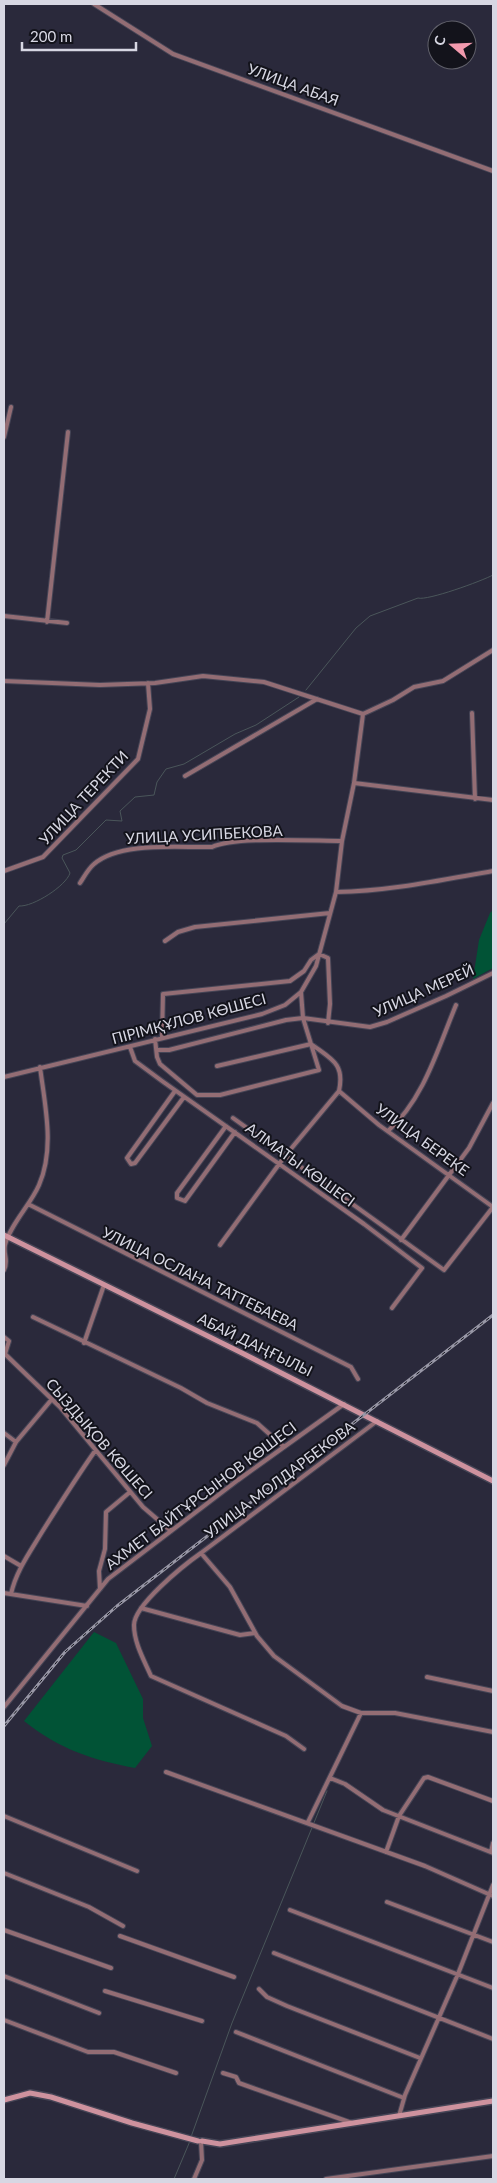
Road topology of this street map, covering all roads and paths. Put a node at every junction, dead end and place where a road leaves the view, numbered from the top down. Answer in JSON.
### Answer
{"nodes":[{"id":1,"x":94,"y":4,"type":"edge"},
{"id":2,"x":493,"y":171,"type":"edge"},
{"id":3,"x":11,"y":407,"type":"dead end"},
{"id":4,"x":68,"y":432,"type":"dead end"},
{"id":5,"x":4,"y":436,"type":"edge"},
{"id":6,"x":4,"y":616,"type":"edge"},
{"id":7,"x":47,"y":622,"type":"junction"},
{"id":8,"x":66,"y":624,"type":"dead end"},
{"id":9,"x":493,"y":650,"type":"edge"},
{"id":10,"x":4,"y":681,"type":"edge"},
{"id":11,"x":148,"y":683,"type":"junction"},
{"id":12,"x":318,"y":699,"type":"junction"},
{"id":13,"x":472,"y":713,"type":"dead end"},
{"id":14,"x":363,"y":714,"type":"junction"},
{"id":15,"x":185,"y":776,"type":"dead end"},
{"id":16,"x":354,"y":783,"type":"junction"},
{"id":17,"x":475,"y":799,"type":"junction"},
{"id":18,"x":493,"y":800,"type":"edge"},
{"id":19,"x":342,"y":841,"type":"junction"},
{"id":20,"x":4,"y":871,"type":"edge"},
{"id":21,"x":493,"y":871,"type":"edge"},
{"id":22,"x":80,"y":883,"type":"dead end"},
{"id":23,"x":336,"y":892,"type":"junction"},
{"id":24,"x":330,"y":913,"type":"junction"},
{"id":25,"x":164,"y":941,"type":"dead end"},
{"id":26,"x":319,"y":954,"type":"junction"},
{"id":27,"x":493,"y":973,"type":"edge"},
{"id":28,"x":300,"y":992,"type":"junction"},
{"id":29,"x":456,"y":1006,"type":"dead end"},
{"id":30,"x":303,"y":1018,"type":"junction"},
{"id":31,"x":328,"y":1023,"type":"junction"},
{"id":32,"x":162,"y":1037,"type":"junction"},
{"id":33,"x":155,"y":1039,"type":"junction"},
{"id":34,"x":311,"y":1044,"type":"junction"},
{"id":35,"x":130,"y":1046,"type":"junction"},
{"id":36,"x":157,"y":1050,"type":"junction"},
{"id":37,"x":216,"y":1066,"type":"dead end"},
{"id":38,"x":40,"y":1067,"type":"junction"},
{"id":39,"x":4,"y":1077,"type":"edge"},
{"id":40,"x":175,"y":1091,"type":"junction"},
{"id":41,"x":339,"y":1091,"type":"junction"},
{"id":42,"x":184,"y":1097,"type":"junction"},
{"id":43,"x":493,"y":1103,"type":"edge"},
{"id":44,"x":233,"y":1118,"type":"dead end"},
{"id":45,"x":226,"y":1126,"type":"junction"},
{"id":46,"x":388,"y":1131,"type":"junction"},
{"id":47,"x":236,"y":1132,"type":"junction"},
{"id":48,"x":285,"y":1156,"type":"junction"},
{"id":49,"x":278,"y":1164,"type":"junction"},
{"id":50,"x":449,"y":1174,"type":"junction"},
{"id":51,"x":28,"y":1204,"type":"junction"},
{"id":52,"x":493,"y":1207,"type":"edge"},
{"id":53,"x":6,"y":1236,"type":"edge"},
{"id":54,"x":400,"y":1240,"type":"junction"},
{"id":55,"x":220,"y":1245,"type":"dead end"},
{"id":56,"x":4,"y":1270,"type":"edge"},
{"id":57,"x":104,"y":1285,"type":"junction"},
{"id":58,"x":392,"y":1308,"type":"dead end"},
{"id":59,"x":33,"y":1317,"type":"dead end"},
{"id":60,"x":4,"y":1337,"type":"edge"},
{"id":61,"x":84,"y":1342,"type":"junction"},
{"id":62,"x":4,"y":1354,"type":"edge"},
{"id":63,"x":358,"y":1379,"type":"dead end"},
{"id":64,"x":52,"y":1399,"type":"junction"},
{"id":65,"x":344,"y":1404,"type":"junction"},
{"id":66,"x":377,"y":1421,"type":"junction"},
{"id":67,"x":4,"y":1433,"type":"edge"},
{"id":68,"x":16,"y":1442,"type":"junction"},
{"id":69,"x":284,"y":1447,"type":"junction"},
{"id":70,"x":94,"y":1451,"type":"junction"},
{"id":71,"x":4,"y":1465,"type":"edge"},
{"id":72,"x":493,"y":1481,"type":"edge"},
{"id":73,"x":130,"y":1492,"type":"junction"},
{"id":74,"x":171,"y":1531,"type":"junction"},
{"id":75,"x":201,"y":1554,"type":"junction"},
{"id":76,"x":4,"y":1556,"type":"edge"},
{"id":77,"x":21,"y":1566,"type":"junction"},
{"id":78,"x":100,"y":1589,"type":"junction"},
{"id":79,"x":4,"y":1592,"type":"edge"},
{"id":80,"x":11,"y":1594,"type":"junction"},
{"id":81,"x":87,"y":1606,"type":"junction"},
{"id":82,"x":141,"y":1608,"type":"junction"},
{"id":83,"x":255,"y":1633,"type":"junction"},
{"id":84,"x":427,"y":1677,"type":"dead end"},
{"id":85,"x":493,"y":1690,"type":"edge"},
{"id":86,"x":4,"y":1707,"type":"edge"},
{"id":87,"x":361,"y":1713,"type":"junction"},
{"id":88,"x":493,"y":1732,"type":"edge"},
{"id":89,"x":304,"y":1748,"type":"dead end"},
{"id":90,"x":166,"y":1772,"type":"dead end"},
{"id":91,"x":330,"y":1778,"type":"junction"},
{"id":92,"x":493,"y":1801,"type":"edge"},
{"id":93,"x":4,"y":1816,"type":"edge"},
{"id":94,"x":399,"y":1816,"type":"junction"},
{"id":95,"x":308,"y":1822,"type":"junction"},
{"id":96,"x":493,"y":1843,"type":"edge"},
{"id":97,"x":386,"y":1852,"type":"junction"},
{"id":98,"x":492,"y":1852,"type":"edge"},
{"id":99,"x":137,"y":1871,"type":"dead end"},
{"id":100,"x":4,"y":1873,"type":"edge"},
{"id":101,"x":493,"y":1885,"type":"edge"},
{"id":102,"x":491,"y":1895,"type":"edge"},
{"id":103,"x":387,"y":1902,"type":"dead end"},
{"id":104,"x":290,"y":1910,"type":"dead end"},
{"id":105,"x":123,"y":1926,"type":"dead end"},
{"id":106,"x":4,"y":1930,"type":"edge"},
{"id":107,"x":474,"y":1935,"type":"junction"},
{"id":108,"x":120,"y":1936,"type":"dead end"},
{"id":109,"x":493,"y":1942,"type":"edge"},
{"id":110,"x":274,"y":1953,"type":"dead end"},
{"id":111,"x":111,"y":1968,"type":"dead end"},
{"id":112,"x":458,"y":1974,"type":"junction"},
{"id":113,"x":4,"y":1976,"type":"edge"},
{"id":114,"x":234,"y":1977,"type":"dead end"},
{"id":115,"x":493,"y":1988,"type":"edge"},
{"id":116,"x":259,"y":1989,"type":"dead end"},
{"id":117,"x":105,"y":1991,"type":"dead end"},
{"id":118,"x":99,"y":2013,"type":"dead end"},
{"id":119,"x":438,"y":2018,"type":"junction"},
{"id":120,"x":4,"y":2020,"type":"edge"},
{"id":121,"x":202,"y":2020,"type":"dead end"},
{"id":122,"x":236,"y":2032,"type":"dead end"},
{"id":123,"x":493,"y":2040,"type":"edge"},
{"id":124,"x":420,"y":2058,"type":"junction"},
{"id":125,"x":223,"y":2073,"type":"dead end"},
{"id":126,"x":176,"y":2074,"type":"dead end"},
{"id":127,"x":404,"y":2098,"type":"junction"},
{"id":128,"x":4,"y":2100,"type":"edge"},
{"id":129,"x":493,"y":2101,"type":"edge"},
{"id":130,"x":399,"y":2116,"type":"junction"},
{"id":131,"x":353,"y":2123,"type":"junction"},
{"id":132,"x":200,"y":2141,"type":"junction"},
{"id":133,"x":493,"y":2156,"type":"edge"},
{"id":134,"x":194,"y":2179,"type":"edge"},
{"id":135,"x":326,"y":2179,"type":"edge"}],
"edges":[{"from":1,"to":2,"type":"street","name":"УЛИЦА АБАЯ"},
{"from":3,"to":5,"type":"street"},
{"from":4,"to":7,"type":"street"},
{"from":6,"to":7,"type":"street"},
{"from":7,"to":8,"type":"street"},
{"from":9,"to":14,"type":"street"},
{"from":10,"to":11,"type":"street"},
{"from":11,"to":12,"type":"street"},
{"from":11,"to":20,"type":"street","name":"УЛИЦА ТЕРЕКТИ"},
{"from":12,"to":14,"type":"street"},
{"from":12,"to":15,"type":"street"},
{"from":13,"to":17,"type":"street"},
{"from":14,"to":16,"type":"street","name":"ПІРІМҚҰЛОВ КӨШЕСІ"},
{"from":16,"to":17,"type":"street"},
{"from":16,"to":19,"type":"street","name":"ПІРІМҚҰЛОВ КӨШЕСІ"},
{"from":17,"to":18,"type":"street"},
{"from":19,"to":22,"type":"street","name":"УЛИЦА УСИПБЕКОВА"},
{"from":19,"to":23,"type":"street","name":"ПІРІМҚҰЛОВ КӨШЕСІ"},
{"from":21,"to":23,"type":"street"},
{"from":23,"to":24,"type":"street","name":"ПІРІМҚҰЛОВ КӨШЕСІ"},
{"from":24,"to":25,"type":"street"},
{"from":24,"to":26,"type":"street","name":"ПІРІМҚҰЛОВ КӨШЕСІ"},
{"from":26,"to":28,"type":"street","name":"ПІРІМҚҰЛОВ КӨШЕСІ"},
{"from":26,"to":31,"type":"street"},
{"from":26,"to":32,"type":"street"},
{"from":27,"to":31,"type":"street","name":"УЛИЦА МЕРЕЙ"},
{"from":28,"to":30,"type":"street"},
{"from":28,"to":32,"type":"street","name":"ПІРІМҚҰЛОВ КӨШЕСІ"},
{"from":29,"to":46,"type":"street"},
{"from":30,"to":31,"type":"street","name":"УЛИЦА МЕРЕЙ"},
{"from":30,"to":34,"type":"street"},
{"from":30,"to":36,"type":"street"},
{"from":32,"to":33,"type":"street","name":"ПІРІМҚҰЛОВ КӨШЕСІ"},
{"from":33,"to":35,"type":"street","name":"ПІРІМҚҰЛОВ КӨШЕСІ"},
{"from":33,"to":36,"type":"street"},
{"from":34,"to":36,"type":"street"},
{"from":34,"to":37,"type":"street"},
{"from":34,"to":41,"type":"street"},
{"from":35,"to":38,"type":"street","name":"ПІРІМҚҰЛОВ КӨШЕСІ"},
{"from":35,"to":40,"type":"street","name":"АЛМАТЫ КӨШЕСІ"},
{"from":38,"to":39,"type":"street","name":"ПІРІМҚҰЛОВ КӨШЕСІ"},
{"from":38,"to":51,"type":"street"},
{"from":40,"to":42,"type":"street","name":"АЛМАТЫ КӨШЕСІ"},
{"from":40,"to":42,"type":"street"},
{"from":41,"to":46,"type":"street","name":"УЛИЦА БЕРЕКЕ"},
{"from":41,"to":48,"type":"street"},
{"from":42,"to":45,"type":"street","name":"АЛМАТЫ КӨШЕСІ"},
{"from":43,"to":50,"type":"street"},
{"from":44,"to":48,"type":"street"},
{"from":45,"to":47,"type":"street","name":"АЛМАТЫ КӨШЕСІ"},
{"from":45,"to":47,"type":"street"},
{"from":46,"to":50,"type":"street","name":"УЛИЦА БЕРЕКЕ"},
{"from":47,"to":49,"type":"street","name":"АЛМАТЫ КӨШЕСІ"},
{"from":48,"to":49,"type":"street"},
{"from":48,"to":54,"type":"street"},
{"from":49,"to":55,"type":"street"},
{"from":49,"to":58,"type":"street","name":"АЛМАТЫ КӨШЕСІ"},
{"from":50,"to":52,"type":"street","name":"УЛИЦА БЕРЕКЕ"},
{"from":50,"to":54,"type":"street"},
{"from":51,"to":53,"type":"street"},
{"from":51,"to":63,"type":"street","name":"УЛИЦА ОСЛАНА ТАТТЕБАЕВА"},
{"from":52,"to":54,"type":"street"},
{"from":53,"to":56,"type":"street"},
{"from":53,"to":57,"type":"street","name":"АБАЙ ДАҢҒЫЛЫ"},
{"from":57,"to":61,"type":"street"},
{"from":57,"to":65,"type":"street","name":"АБАЙ ДАҢҒЫЛЫ"},
{"from":59,"to":61,"type":"street"},
{"from":60,"to":62,"type":"street","name":"СЫЗДЫҚОВ КӨШЕСІ"},
{"from":61,"to":69,"type":"street"},
{"from":62,"to":64,"type":"street","name":"СЫЗДЫҚОВ КӨШЕСІ"},
{"from":64,"to":68,"type":"street"},
{"from":64,"to":70,"type":"street","name":"СЫЗДЫҚОВ КӨШЕСІ"},
{"from":65,"to":66,"type":"street","name":"АБАЙ ДАҢҒЫЛЫ"},
{"from":65,"to":69,"type":"street","name":"АХМЕТ БАЙТҰРСЫНОВ КӨШЕСІ"},
{"from":66,"to":72,"type":"street","name":"АБАЙ ДАҢҒЫЛЫ"},
{"from":66,"to":75,"type":"street","name":"УЛИЦА МОЛДАРБЕКОВА"},
{"from":67,"to":68,"type":"street"},
{"from":68,"to":71,"type":"street"},
{"from":69,"to":74,"type":"street","name":"АХМЕТ БАЙТҰРСЫНОВ КӨШЕСІ"},
{"from":70,"to":73,"type":"street","name":"СЫЗДЫҚОВ КӨШЕСІ"},
{"from":70,"to":77,"type":"street"},
{"from":73,"to":74,"type":"street","name":"СЫЗДЫҚОВ КӨШЕСІ"},
{"from":73,"to":78,"type":"street"},
{"from":74,"to":78,"type":"street","name":"АХМЕТ БАЙТҰРСЫНОВ КӨШЕСІ"},
{"from":75,"to":82,"type":"street"},
{"from":75,"to":83,"type":"street","name":"УЛИЦА МОЛДАРБЕКОВА"},
{"from":76,"to":77,"type":"street"},
{"from":77,"to":80,"type":"street"},
{"from":78,"to":81,"type":"street","name":"АХМЕТ БАЙТҰРСЫНОВ КӨШЕСІ"},
{"from":79,"to":80,"type":"street"},
{"from":80,"to":81,"type":"street"},
{"from":81,"to":86,"type":"street","name":"АХМЕТ БАЙТҰРСЫНОВ КӨШЕСІ"},
{"from":82,"to":83,"type":"street"},
{"from":82,"to":89,"type":"street"},
{"from":83,"to":87,"type":"street","name":"УЛИЦА МОЛДАРБЕКОВА"},
{"from":84,"to":85,"type":"street"},
{"from":87,"to":88,"type":"street","name":"УЛИЦА МОЛДАРБЕКОВА"},
{"from":87,"to":91,"type":"street"},
{"from":90,"to":95,"type":"street"},
{"from":91,"to":94,"type":"street"},
{"from":91,"to":95,"type":"street"},
{"from":92,"to":94,"type":"street"},
{"from":93,"to":99,"type":"street"},
{"from":94,"to":97,"type":"street"},
{"from":94,"to":98,"type":"street"},
{"from":95,"to":97,"type":"street"},
{"from":96,"to":98,"type":"street"},
{"from":97,"to":102,"type":"street"},
{"from":100,"to":105,"type":"street"},
{"from":101,"to":102,"type":"street"},
{"from":102,"to":107,"type":"street"},
{"from":103,"to":107,"type":"street"},
{"from":104,"to":112,"type":"street"},
{"from":106,"to":111,"type":"street"},
{"from":107,"to":109,"type":"street"},
{"from":107,"to":112,"type":"street"},
{"from":108,"to":114,"type":"street"},
{"from":110,"to":119,"type":"street"},
{"from":112,"to":115,"type":"street"},
{"from":112,"to":119,"type":"street"},
{"from":113,"to":118,"type":"street"},
{"from":116,"to":124,"type":"street"},
{"from":117,"to":121,"type":"street"},
{"from":119,"to":123,"type":"street"},
{"from":119,"to":124,"type":"street"},
{"from":120,"to":126,"type":"street"},
{"from":122,"to":127,"type":"street"},
{"from":124,"to":127,"type":"street"},
{"from":125,"to":131,"type":"street"},
{"from":127,"to":130,"type":"street"},
{"from":128,"to":132,"type":"street"},
{"from":129,"to":130,"type":"street"},
{"from":130,"to":131,"type":"street"},
{"from":131,"to":132,"type":"street"},
{"from":132,"to":134,"type":"street"},
{"from":133,"to":135,"type":"street"}]}
